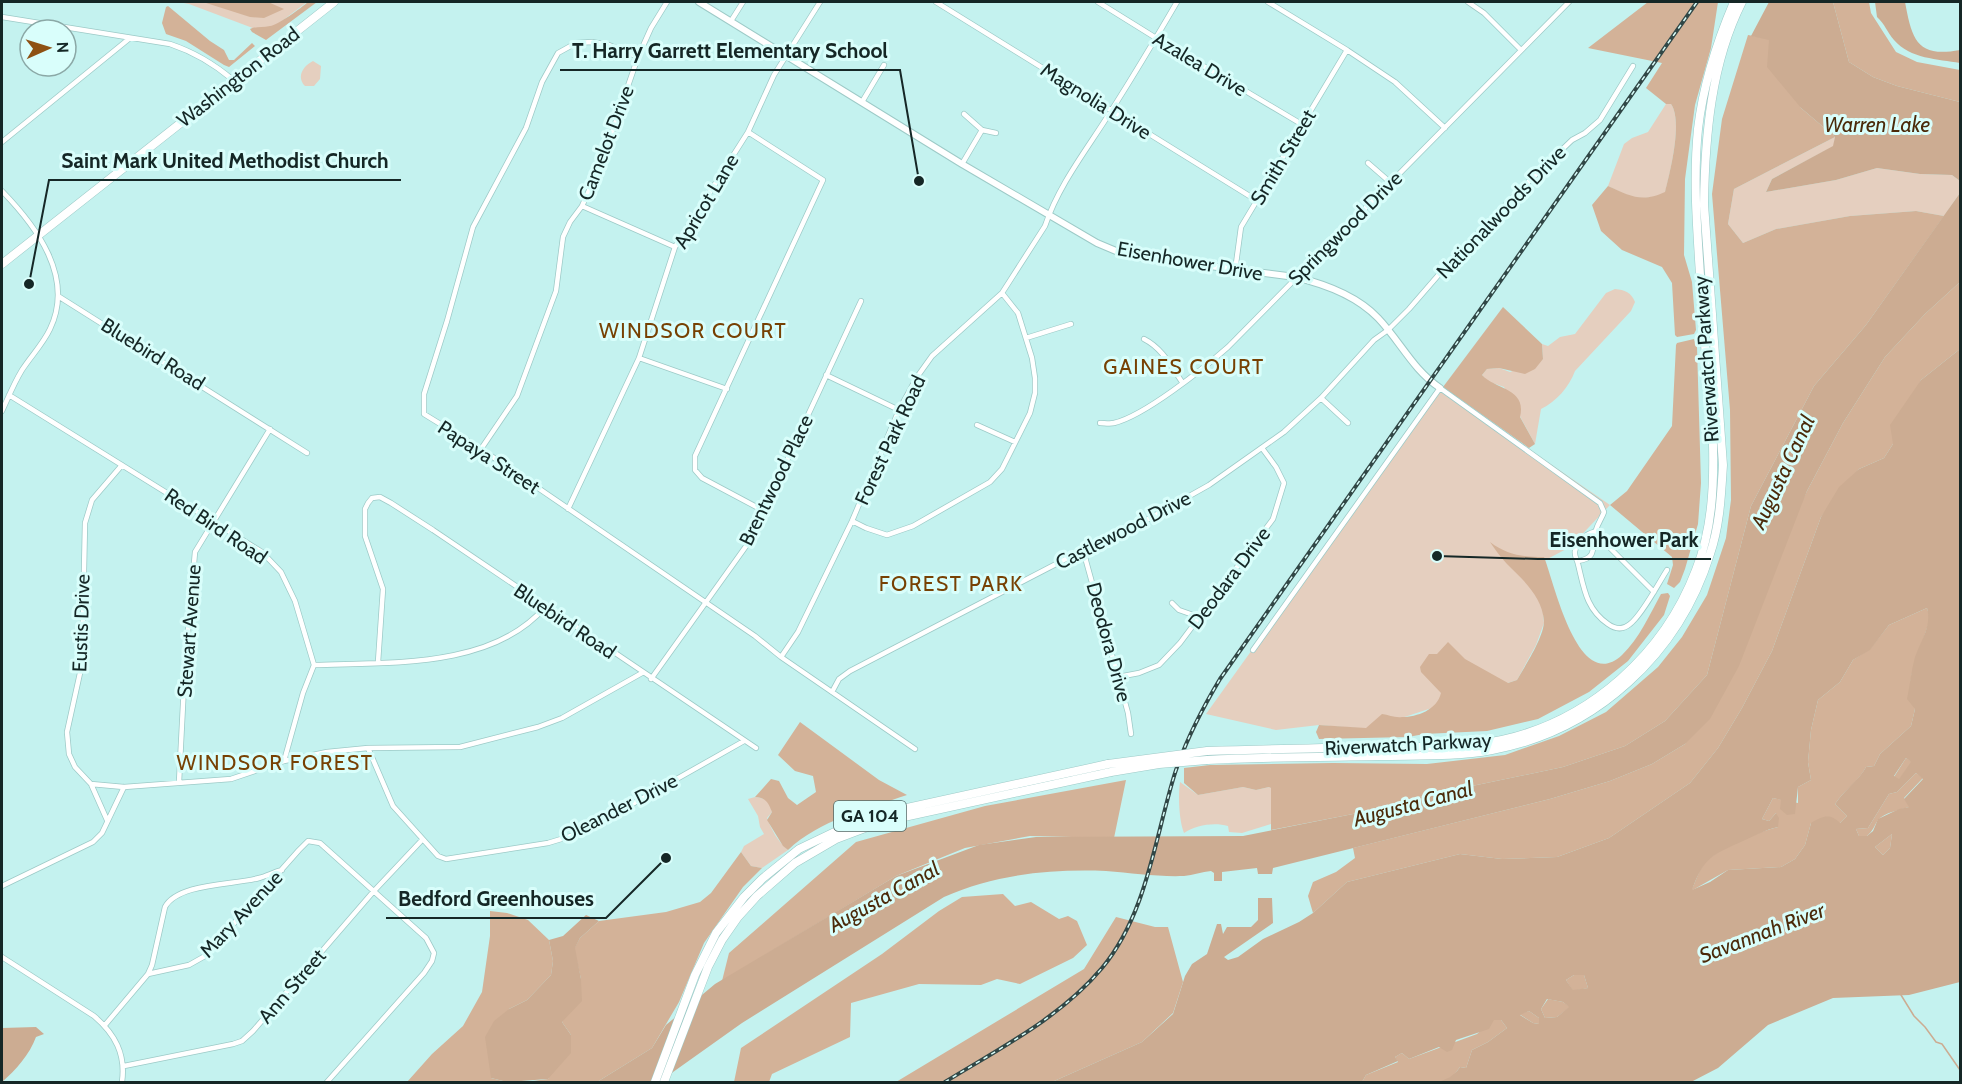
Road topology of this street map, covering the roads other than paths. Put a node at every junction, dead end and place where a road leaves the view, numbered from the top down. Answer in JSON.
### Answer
{"nodes":[{"id":1,"x":334,"y":2,"type":"edge"},
{"id":2,"x":668,"y":2,"type":"edge"},
{"id":3,"x":699,"y":2,"type":"edge"},
{"id":4,"x":742,"y":2,"type":"edge"},
{"id":5,"x":820,"y":2,"type":"edge"},
{"id":6,"x":936,"y":2,"type":"edge"},
{"id":7,"x":1098,"y":2,"type":"edge"},
{"id":8,"x":1177,"y":2,"type":"edge"},
{"id":9,"x":1268,"y":2,"type":"edge"},
{"id":10,"x":1468,"y":2,"type":"edge"},
{"id":11,"x":1569,"y":2,"type":"edge"},
{"id":12,"x":1734,"y":2,"type":"edge"},
{"id":13,"x":1742,"y":2,"type":"edge"},
{"id":14,"x":2,"y":17,"type":"edge"},
{"id":15,"x":732,"y":21,"type":"junction"},
{"id":16,"x":131,"y":38,"type":"junction"},
{"id":17,"x":1156,"y":38,"type":"junction"},
{"id":18,"x":1347,"y":50,"type":"junction"},
{"id":19,"x":1521,"y":50,"type":"junction"},
{"id":20,"x":788,"y":55,"type":"junction"},
{"id":21,"x":638,"y":57,"type":"junction"},
{"id":22,"x":884,"y":64,"type":"dead end"},
{"id":23,"x":1633,"y":66,"type":"dead end"},
{"id":24,"x":233,"y":80,"type":"junction"},
{"id":25,"x":862,"y":102,"type":"junction"},
{"id":26,"x":1112,"y":111,"type":"junction"},
{"id":27,"x":964,"y":114,"type":"dead end"},
{"id":28,"x":1303,"y":125,"type":"junction"},
{"id":29,"x":1445,"y":128,"type":"junction"},
{"id":30,"x":982,"y":130,"type":"junction"},
{"id":31,"x":748,"y":132,"type":"junction"},
{"id":32,"x":996,"y":133,"type":"dead end"},
{"id":33,"x":2,"y":142,"type":"edge"},
{"id":34,"x":1368,"y":163,"type":"dead end"},
{"id":35,"x":962,"y":164,"type":"junction"},
{"id":36,"x":1391,"y":183,"type":"junction"},
{"id":37,"x":2,"y":191,"type":"edge"},
{"id":38,"x":1256,"y":200,"type":"junction"},
{"id":39,"x":582,"y":206,"type":"junction"},
{"id":40,"x":1049,"y":215,"type":"junction"},
{"id":41,"x":40,"y":235,"type":"junction"},
{"id":42,"x":675,"y":248,"type":"junction"},
{"id":43,"x":2,"y":264,"type":"edge"},
{"id":44,"x":1235,"y":271,"type":"junction"},
{"id":45,"x":1295,"y":278,"type":"junction"},
{"id":46,"x":1002,"y":293,"type":"junction"},
{"id":47,"x":58,"y":296,"type":"junction"},
{"id":48,"x":861,"y":301,"type":"dead end"},
{"id":49,"x":1071,"y":324,"type":"dead end"},
{"id":50,"x":1388,"y":330,"type":"junction"},
{"id":51,"x":1026,"y":338,"type":"junction"},
{"id":52,"x":1144,"y":339,"type":"dead end"},
{"id":53,"x":639,"y":358,"type":"junction"},
{"id":54,"x":826,"y":375,"type":"junction"},
{"id":55,"x":1182,"y":382,"type":"junction"},
{"id":56,"x":1440,"y":388,"type":"junction"},
{"id":57,"x":727,"y":389,"type":"junction"},
{"id":58,"x":9,"y":395,"type":"junction"},
{"id":59,"x":1320,"y":398,"type":"junction"},
{"id":60,"x":899,"y":410,"type":"junction"},
{"id":61,"x":2,"y":411,"type":"edge"},
{"id":62,"x":1100,"y":423,"type":"dead end"},
{"id":63,"x":1348,"y":423,"type":"dead end"},
{"id":64,"x":977,"y":425,"type":"dead end"},
{"id":65,"x":270,"y":429,"type":"junction"},
{"id":66,"x":1015,"y":442,"type":"junction"},
{"id":67,"x":1262,"y":448,"type":"junction"},
{"id":68,"x":481,"y":449,"type":"junction"},
{"id":69,"x":307,"y":453,"type":"dead end"},
{"id":70,"x":122,"y":465,"type":"junction"},
{"id":71,"x":568,"y":509,"type":"junction"},
{"id":72,"x":764,"y":511,"type":"junction"},
{"id":73,"x":215,"y":521,"type":"junction"},
{"id":74,"x":852,"y":521,"type":"junction"},
{"id":75,"x":1594,"y":532,"type":"junction"},
{"id":76,"x":1083,"y":550,"type":"junction"},
{"id":77,"x":1578,"y":561,"type":"junction"},
{"id":78,"x":1667,"y":570,"type":"dead end"},
{"id":79,"x":1654,"y":592,"type":"junction"},
{"id":80,"x":706,"y":603,"type":"junction"},
{"id":81,"x":1172,"y":603,"type":"dead end"},
{"id":82,"x":544,"y":607,"type":"junction"},
{"id":83,"x":1199,"y":617,"type":"junction"},
{"id":84,"x":1253,"y":650,"type":"dead end"},
{"id":85,"x":781,"y":657,"type":"junction"},
{"id":86,"x":378,"y":662,"type":"junction"},
{"id":87,"x":314,"y":665,"type":"junction"},
{"id":88,"x":642,"y":673,"type":"junction"},
{"id":89,"x":1118,"y":677,"type":"junction"},
{"id":90,"x":651,"y":679,"type":"junction"},
{"id":91,"x":832,"y":692,"type":"junction"},
{"id":92,"x":1131,"y":735,"type":"dead end"},
{"id":93,"x":744,"y":741,"type":"junction"},
{"id":94,"x":368,"y":748,"type":"junction"},
{"id":95,"x":756,"y":748,"type":"dead end"},
{"id":96,"x":915,"y":749,"type":"dead end"},
{"id":97,"x":1207,"y":755,"type":"junction"},
{"id":98,"x":284,"y":761,"type":"junction"},
{"id":99,"x":1109,"y":768,"type":"junction"},
{"id":100,"x":179,"y":782,"type":"junction"},
{"id":101,"x":91,"y":783,"type":"junction"},
{"id":102,"x":124,"y":787,"type":"junction"},
{"id":103,"x":107,"y":820,"type":"junction"},
{"id":104,"x":422,"y":840,"type":"junction"},
{"id":105,"x":283,"y":869,"type":"junction"},
{"id":106,"x":2,"y":886,"type":"edge"},
{"id":107,"x":374,"y":892,"type":"junction"},
{"id":108,"x":2,"y":957,"type":"edge"},
{"id":109,"x":148,"y":975,"type":"junction"},
{"id":110,"x":105,"y":1025,"type":"junction"},
{"id":111,"x":124,"y":1066,"type":"junction"},
{"id":112,"x":122,"y":1083,"type":"edge"},
{"id":113,"x":327,"y":1083,"type":"edge"},
{"id":114,"x":655,"y":1083,"type":"edge"},
{"id":115,"x":664,"y":1083,"type":"edge"}],
"edges":[{"from":1,"to":24,"type":"main road","name":"Washington Road"},
{"from":2,"to":21,"type":"street","name":"Camelot Drive"},
{"from":3,"to":15,"type":"street","name":"Eisenhower Drive"},
{"from":4,"to":15,"type":"street"},
{"from":5,"to":20,"type":"street","name":"Apricot Lane"},
{"from":6,"to":26,"type":"street","name":"Magnolia Drive"},
{"from":7,"to":17,"type":"street","name":"Azalea Drive"},
{"from":8,"to":17,"type":"street","name":"Forest Park Road"},
{"from":9,"to":18,"type":"street"},
{"from":10,"to":19,"type":"street"},
{"from":11,"to":19,"type":"street","name":"Springwood Drive"},
{"from":12,"to":97,"type":"main road","name":"Riverwatch Parkway","number":"GA 104"},
{"from":13,"to":97,"type":"main road","name":"Riverwatch Parkway","number":"GA 104"},
{"from":14,"to":16,"type":"street"},
{"from":15,"to":20,"type":"street","name":"Eisenhower Drive"},
{"from":16,"to":24,"type":"street"},
{"from":16,"to":33,"type":"street"},
{"from":17,"to":26,"type":"street","name":"Forest Park Road"},
{"from":17,"to":28,"type":"street","name":"Azalea Drive"},
{"from":18,"to":28,"type":"street","name":"Smith Street"},
{"from":18,"to":29,"type":"street"},
{"from":19,"to":29,"type":"street","name":"Springwood Drive"},
{"from":20,"to":25,"type":"street","name":"Eisenhower Drive"},
{"from":20,"to":31,"type":"street","name":"Apricot Lane"},
{"from":21,"to":39,"type":"street","name":"Camelot Drive"},
{"from":21,"to":68,"type":"street","name":"Papaya Street"},
{"from":22,"to":25,"type":"street"},
{"from":23,"to":50,"type":"street","name":"Nationalwoods Drive"},
{"from":24,"to":41,"type":"main road","name":"Washington Road"},
{"from":25,"to":35,"type":"street","name":"Eisenhower Drive"},
{"from":26,"to":38,"type":"street","name":"Magnolia Drive"},
{"from":26,"to":40,"type":"street","name":"Forest Park Road"},
{"from":27,"to":30,"type":"street"},
{"from":28,"to":38,"type":"street","name":"Smith Street"},
{"from":29,"to":36,"type":"street","name":"Springwood Drive"},
{"from":30,"to":32,"type":"street"},
{"from":30,"to":35,"type":"street"},
{"from":31,"to":42,"type":"street","name":"Apricot Lane"},
{"from":31,"to":57,"type":"street"},
{"from":34,"to":36,"type":"street"},
{"from":35,"to":40,"type":"street","name":"Eisenhower Drive"},
{"from":36,"to":45,"type":"street","name":"Springwood Drive"},
{"from":37,"to":41,"type":"street"},
{"from":38,"to":44,"type":"street","name":"Smith Street"},
{"from":39,"to":42,"type":"street"},
{"from":39,"to":68,"type":"street","name":"Camelot Drive"},
{"from":40,"to":44,"type":"street","name":"Eisenhower Drive"},
{"from":40,"to":46,"type":"street","name":"Forest Park Road"},
{"from":41,"to":43,"type":"main road","name":"Washington Road"},
{"from":41,"to":47,"type":"street"},
{"from":42,"to":53,"type":"street","name":"Apricot Lane"},
{"from":44,"to":45,"type":"street","name":"Eisenhower Drive"},
{"from":45,"to":50,"type":"street","name":"Eisenhower Drive"},
{"from":45,"to":55,"type":"street","name":"Springwood Drive"},
{"from":46,"to":51,"type":"street"},
{"from":46,"to":60,"type":"street","name":"Forest Park Road"},
{"from":47,"to":58,"type":"street"},
{"from":47,"to":65,"type":"street","name":"Bluebird Road"},
{"from":48,"to":54,"type":"street","name":"Brentwood Place"},
{"from":49,"to":51,"type":"street"},
{"from":50,"to":56,"type":"street","name":"Eisenhower Drive"},
{"from":50,"to":59,"type":"street","name":"Castlewood Drive"},
{"from":51,"to":66,"type":"street"},
{"from":52,"to":55,"type":"street"},
{"from":53,"to":57,"type":"street"},
{"from":53,"to":71,"type":"street","name":"Apricot Lane"},
{"from":54,"to":60,"type":"street"},
{"from":54,"to":72,"type":"street","name":"Brentwood Place"},
{"from":55,"to":62,"type":"street","name":"Springwood Drive"},
{"from":56,"to":75,"type":"street","name":"Eisenhower Drive"},
{"from":56,"to":84,"type":"street"},
{"from":57,"to":72,"type":"street"},
{"from":58,"to":61,"type":"street"},
{"from":58,"to":70,"type":"street","name":"Red Bird Road"},
{"from":59,"to":63,"type":"street"},
{"from":59,"to":67,"type":"street","name":"Castlewood Drive"},
{"from":60,"to":74,"type":"street","name":"Forest Park Road"},
{"from":64,"to":66,"type":"street"},
{"from":65,"to":69,"type":"street","name":"Bluebird Road"},
{"from":65,"to":73,"type":"street","name":"Stewart Avenue"},
{"from":66,"to":74,"type":"street"},
{"from":67,"to":76,"type":"street","name":"Castlewood Drive"},
{"from":67,"to":83,"type":"street","name":"Deodara Drive"},
{"from":68,"to":71,"type":"street","name":"Papaya Street"},
{"from":70,"to":73,"type":"street","name":"Red Bird Road"},
{"from":70,"to":101,"type":"street","name":"Eustis Drive"},
{"from":71,"to":80,"type":"street","name":"Papaya Street"},
{"from":72,"to":80,"type":"street","name":"Brentwood Place"},
{"from":73,"to":87,"type":"street","name":"Red Bird Road"},
{"from":73,"to":100,"type":"street","name":"Stewart Avenue"},
{"from":74,"to":85,"type":"street","name":"Forest Park Road"},
{"from":75,"to":77,"type":"street"},
{"from":75,"to":77,"type":"street"},
{"from":75,"to":79,"type":"street"},
{"from":76,"to":89,"type":"street","name":"Deodora Drive"},
{"from":76,"to":91,"type":"street","name":"Castlewood Drive"},
{"from":77,"to":79,"type":"street"},
{"from":78,"to":79,"type":"street"},
{"from":80,"to":85,"type":"street","name":"Papaya Street"},
{"from":80,"to":90,"type":"street","name":"Brentwood Place"},
{"from":81,"to":83,"type":"street"},
{"from":82,"to":86,"type":"street"},
{"from":82,"to":86,"type":"street","name":"Bluebird Road"},
{"from":82,"to":88,"type":"street","name":"Bluebird Road"},
{"from":83,"to":89,"type":"street","name":"Deodara Drive"},
{"from":85,"to":91,"type":"street","name":"Papaya Street"},
{"from":86,"to":87,"type":"street"},
{"from":87,"to":98,"type":"street"},
{"from":88,"to":90,"type":"street","name":"Bluebird Road"},
{"from":88,"to":94,"type":"street"},
{"from":89,"to":92,"type":"street","name":"Deodora Drive"},
{"from":90,"to":93,"type":"street","name":"Bluebird Road"},
{"from":91,"to":96,"type":"street","name":"Papaya Street"},
{"from":93,"to":95,"type":"street","name":"Bluebird Road"},
{"from":93,"to":104,"type":"street","name":"Oleander Drive"},
{"from":94,"to":98,"type":"street"},
{"from":94,"to":104,"type":"street","name":"Oleander Drive"},
{"from":97,"to":99,"type":"main road","name":"Riverwatch Parkway","number":"GA 104","bridge":true},
{"from":98,"to":100,"type":"street"},
{"from":99,"to":114,"type":"main road","name":"Riverwatch Parkway","number":"GA 104"},
{"from":99,"to":115,"type":"main road","name":"Riverwatch Parkway","number":"GA 104"},
{"from":100,"to":102,"type":"street"},
{"from":101,"to":102,"type":"street"},
{"from":101,"to":103,"type":"street","name":"Eustis Drive"},
{"from":102,"to":103,"type":"street"},
{"from":103,"to":106,"type":"street"},
{"from":104,"to":107,"type":"street","name":"Ann Street"},
{"from":105,"to":107,"type":"street","name":"Mary Avenue"},
{"from":105,"to":109,"type":"street","name":"Mary Avenue"},
{"from":105,"to":109,"type":"street"},
{"from":107,"to":111,"type":"street","name":"Ann Street"},
{"from":107,"to":113,"type":"street"},
{"from":108,"to":110,"type":"street"},
{"from":109,"to":110,"type":"street"},
{"from":110,"to":111,"type":"street"},
{"from":111,"to":112,"type":"street"}]}
